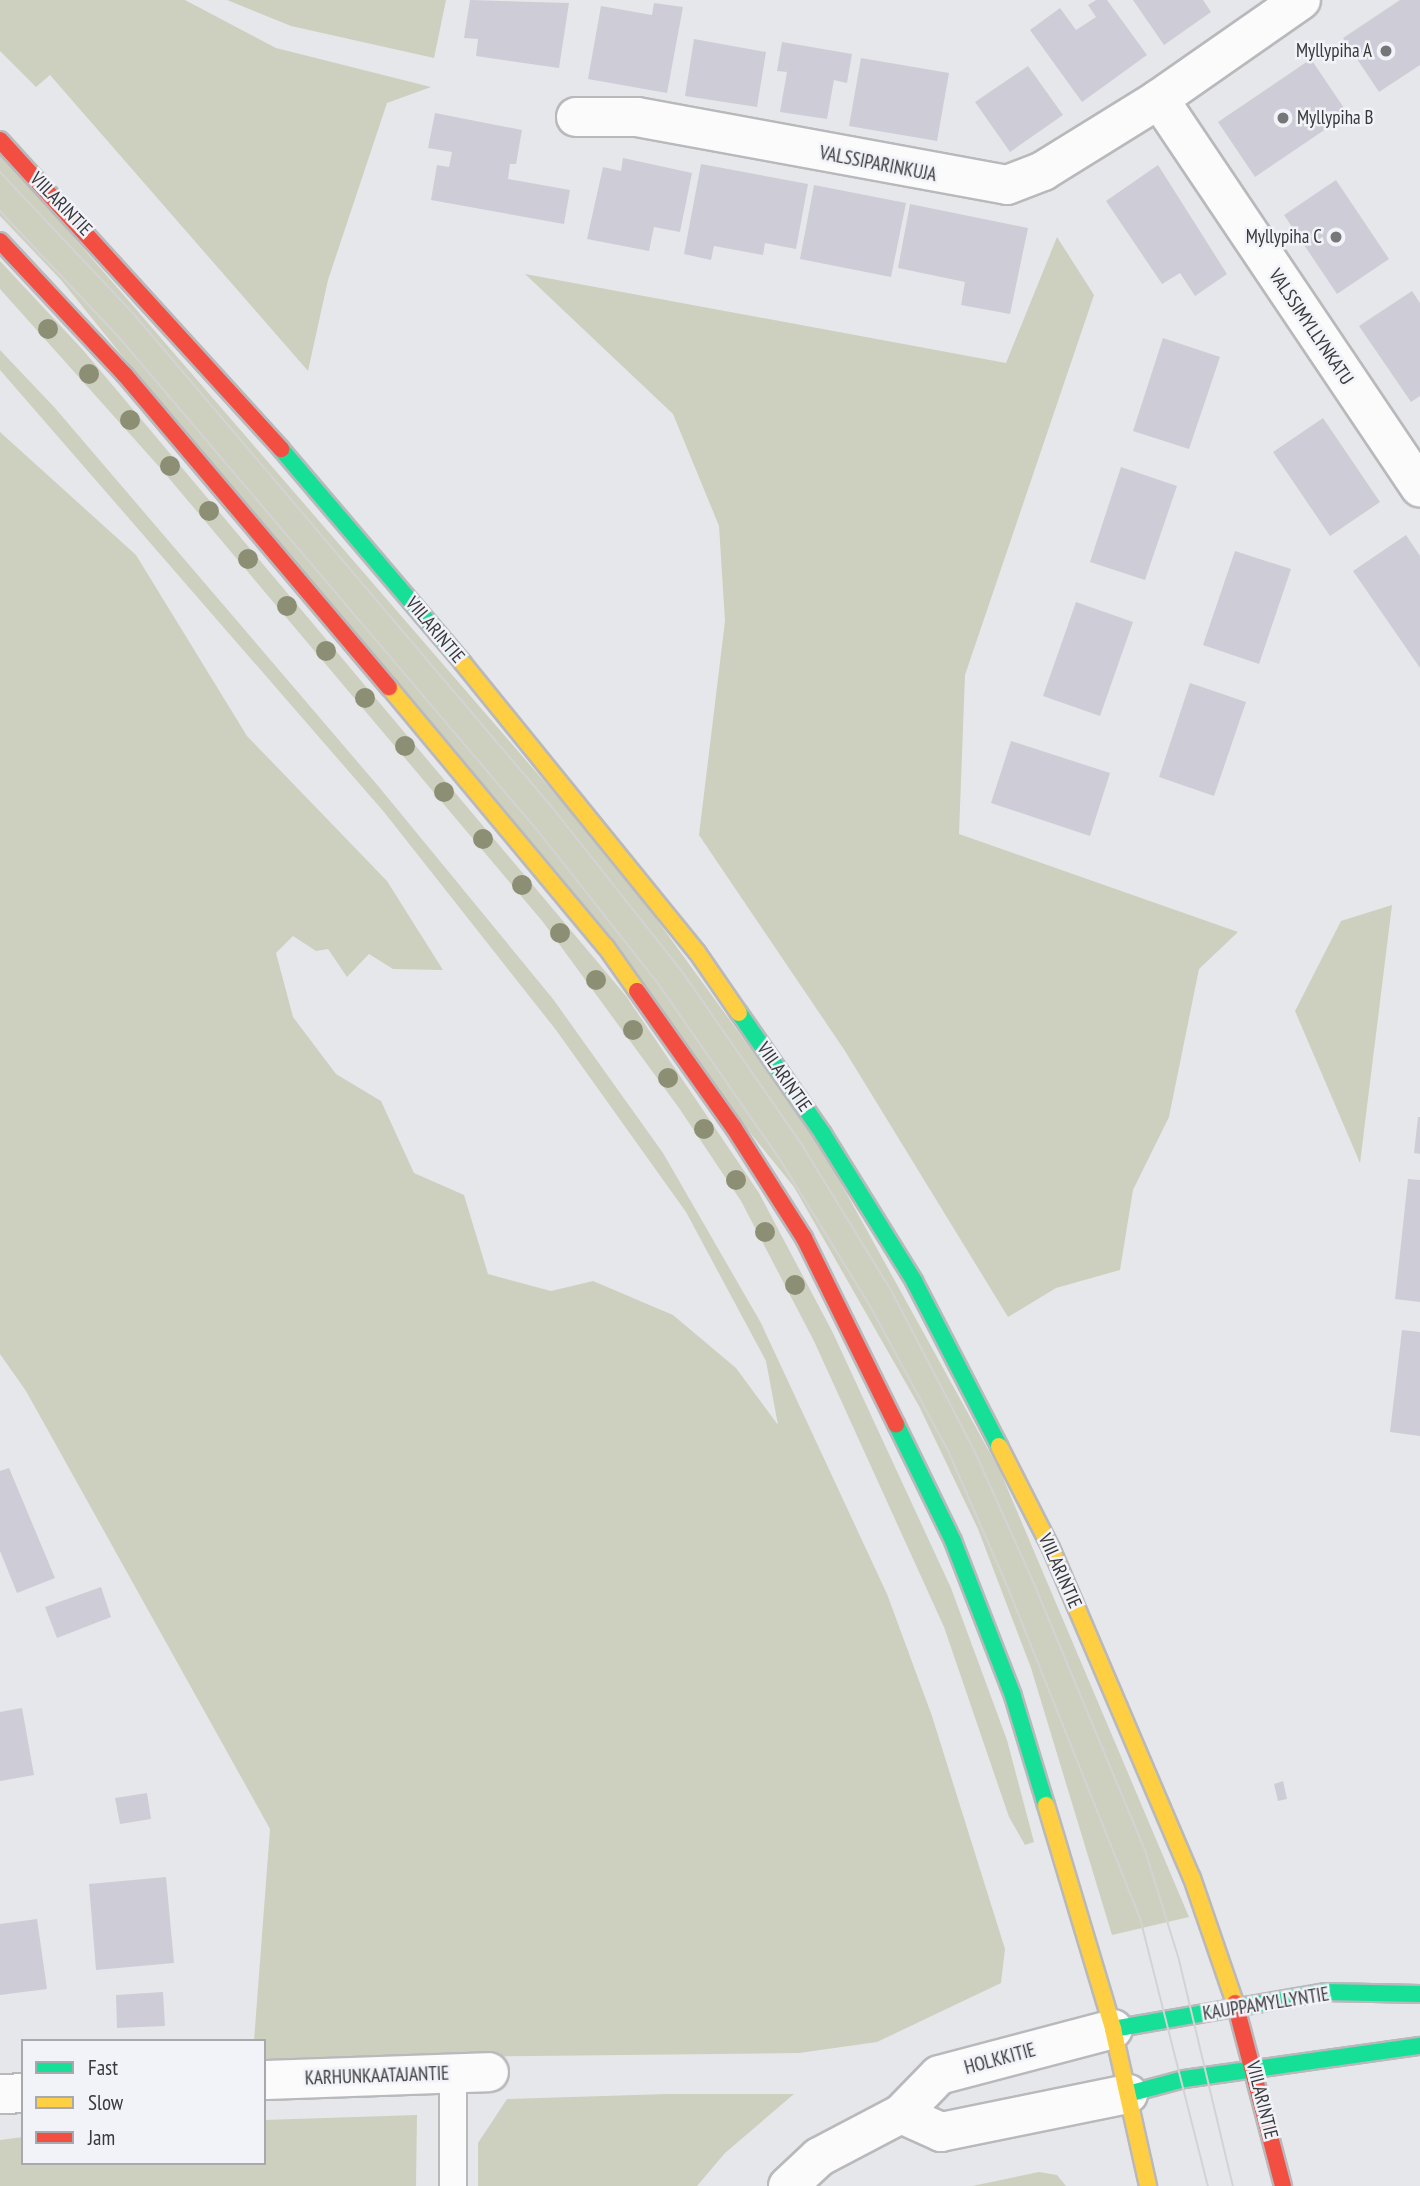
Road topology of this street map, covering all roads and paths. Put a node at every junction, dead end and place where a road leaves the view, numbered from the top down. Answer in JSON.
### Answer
{"nodes":[{"id":1,"x":1301,"y":0,"type":"edge"},
{"id":2,"x":1159,"y":99,"type":"junction"},
{"id":3,"x":576,"y":117,"type":"dead end"},
{"id":4,"x":0,"y":140,"type":"edge"},
{"id":5,"x":0,"y":241,"type":"edge"},
{"id":6,"x":1420,"y":488,"type":"edge"},
{"id":7,"x":1420,"y":1994,"type":"edge"},
{"id":8,"x":1237,"y":2008,"type":"junction"},
{"id":9,"x":1113,"y":2029,"type":"junction"},
{"id":10,"x":1420,"y":2046,"type":"edge"},
{"id":11,"x":1255,"y":2069,"type":"junction"},
{"id":12,"x":471,"y":2073,"type":"joint"},
{"id":13,"x":266,"y":2080,"type":"edge"},
{"id":14,"x":21,"y":2092,"type":"edge"},
{"id":15,"x":0,"y":2094,"type":"edge"},
{"id":16,"x":1128,"y":2094,"type":"junction"},
{"id":17,"x":901,"y":2115,"type":"junction"},
{"id":18,"x":453,"y":2186,"type":"edge"},
{"id":19,"x":788,"y":2186,"type":"edge"},
{"id":20,"x":1148,"y":2186,"type":"edge"},
{"id":21,"x":1283,"y":2186,"type":"edge"}],
"edges":[{"from":1,"to":2,"type":"street"},
{"from":2,"to":3,"type":"street","name":"VALSSIPARINKUJA"},
{"from":2,"to":6,"type":"street","name":"VALSSIMYLLYNKATU"},
{"from":4,"to":8,"type":"main road","name":"VIILARINTIE"},
{"from":5,"to":9,"type":"main road"},
{"from":7,"to":8,"type":"main road","name":"KAUPPAMYLLYNTIE"},
{"from":8,"to":9,"type":"main road","name":"KAUPPAMYLLYNTIE"},
{"from":8,"to":11,"type":"main road","name":"VIILARINTIE"},
{"from":9,"to":16,"type":"main road"},
{"from":9,"to":17,"type":"street","name":"HOLKKITIE"},
{"from":10,"to":11,"type":"main road"},
{"from":11,"to":16,"type":"main road"},
{"from":11,"to":21,"type":"main road","name":"VIILARINTIE"},
{"from":12,"to":13,"type":"street","name":"KARHUNKAATAJANTIE"},
{"from":12,"to":18,"type":"lane"},
{"from":14,"to":15,"type":"street"},
{"from":16,"to":17,"type":"street"},
{"from":16,"to":20,"type":"main road"},
{"from":17,"to":19,"type":"street","name":"HOLKKITIE"}]}
